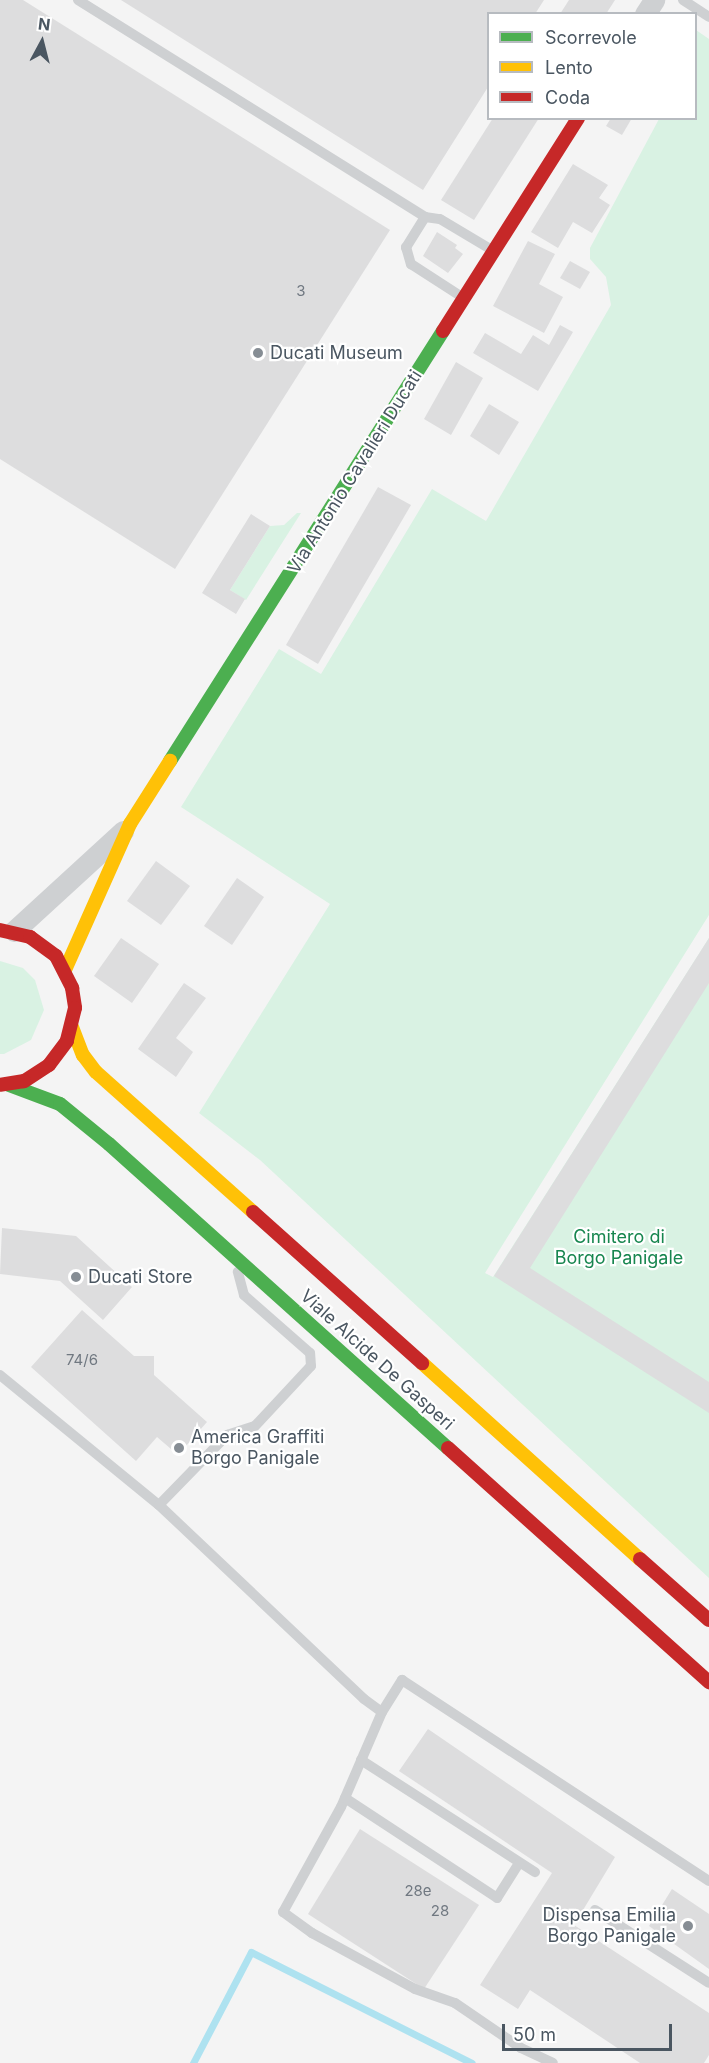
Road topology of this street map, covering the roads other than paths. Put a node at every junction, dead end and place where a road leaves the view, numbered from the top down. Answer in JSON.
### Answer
{"nodes":[{"id":1,"x":78,"y":0,"type":"edge"},
{"id":2,"x":683,"y":0,"type":"edge"},
{"id":3,"x":709,"y":16,"type":"edge"},
{"id":4,"x":577,"y":120,"type":"edge"},
{"id":5,"x":425,"y":217,"type":"junction"},
{"id":6,"x":495,"y":252,"type":"junction"},
{"id":7,"x":465,"y":299,"type":"junction"},
{"id":8,"x":130,"y":824,"type":"junction"},
{"id":9,"x":7,"y":930,"type":"edge"},
{"id":10,"x":65,"y":970,"type":"junction"},
{"id":11,"x":72,"y":1027,"type":"junction"},
{"id":12,"x":5,"y":1085,"type":"edge"},
{"id":13,"x":233,"y":1255,"type":"junction"},
{"id":14,"x":0,"y":1375,"type":"edge"},
{"id":15,"x":159,"y":1505,"type":"junction"},
{"id":16,"x":709,"y":1620,"type":"edge"},
{"id":17,"x":709,"y":1682,"type":"edge"},
{"id":18,"x":382,"y":1712,"type":"junction"},
{"id":19,"x":361,"y":1760,"type":"junction"},
{"id":20,"x":345,"y":1798,"type":"junction"},
{"id":21,"x":519,"y":1863,"type":"junction"},
{"id":22,"x":534,"y":1872,"type":"dead end"},
{"id":23,"x":709,"y":1881,"type":"edge"},
{"id":24,"x":595,"y":1910,"type":"dead end"},
{"id":25,"x":709,"y":1983,"type":"edge"},
{"id":26,"x":553,"y":2063,"type":"edge"}],
"edges":[{"from":1,"to":5,"type":"lane"},
{"from":2,"to":3,"type":"lane"},
{"from":4,"to":6,"type":"main road","name":"Via Antonio Cavalieri Ducati"},
{"from":5,"to":6,"type":"lane"},
{"from":5,"to":7,"type":"lane"},
{"from":6,"to":7,"type":"main road","name":"Via Antonio Cavalieri Ducati"},
{"from":7,"to":8,"type":"main road","name":"Via Antonio Cavalieri Ducati"},
{"from":8,"to":9,"type":"street","name":"Via Antonio Cavalieri Ducati"},
{"from":8,"to":10,"type":"main road","name":"Via Antonio Cavalieri Ducati"},
{"from":9,"to":10,"type":"main road"},
{"from":10,"to":11,"type":"main road"},
{"from":11,"to":12,"type":"main road"},
{"from":11,"to":16,"type":"main road","name":"Viale Alcide De Gasperi"},
{"from":12,"to":13,"type":"main road","name":"Viale Alcide De Gasperi"},
{"from":13,"to":15,"type":"lane"},
{"from":13,"to":17,"type":"main road","name":"Viale Alcide De Gasperi"},
{"from":14,"to":15,"type":"lane"},
{"from":15,"to":18,"type":"lane"},
{"from":18,"to":19,"type":"lane"},
{"from":18,"to":23,"type":"lane"},
{"from":19,"to":20,"type":"lane"},
{"from":19,"to":21,"type":"lane"},
{"from":20,"to":21,"type":"lane"},
{"from":20,"to":26,"type":"lane"},
{"from":21,"to":22,"type":"lane"},
{"from":24,"to":25,"type":"lane"}]}
